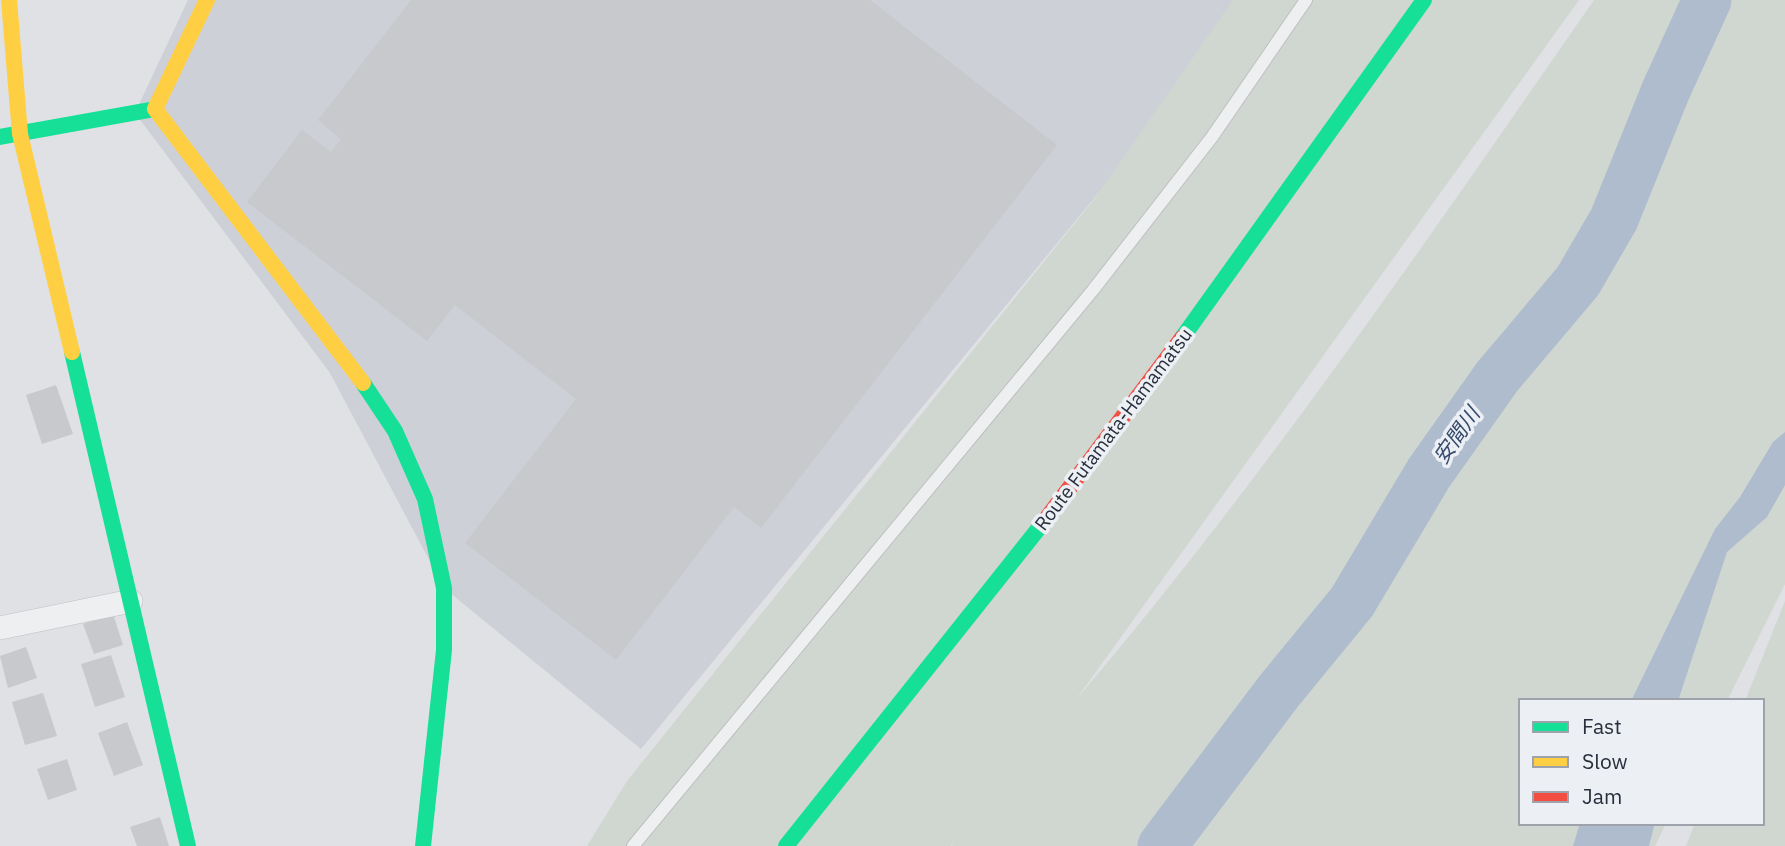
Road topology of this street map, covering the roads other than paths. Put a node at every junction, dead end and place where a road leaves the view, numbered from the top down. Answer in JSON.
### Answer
{"nodes":[{"id":1,"x":9,"y":0,"type":"edge"},
{"id":2,"x":207,"y":0,"type":"edge"},
{"id":3,"x":1306,"y":0,"type":"edge"},
{"id":4,"x":1424,"y":0,"type":"edge"},
{"id":5,"x":155,"y":109,"type":"junction"},
{"id":6,"x":20,"y":134,"type":"junction"},
{"id":7,"x":0,"y":137,"type":"edge"},
{"id":8,"x":131,"y":601,"type":"junction"},
{"id":9,"x":0,"y":628,"type":"edge"},
{"id":10,"x":188,"y":846,"type":"edge"},
{"id":11,"x":423,"y":846,"type":"edge"},
{"id":12,"x":633,"y":846,"type":"edge"},
{"id":13,"x":786,"y":846,"type":"edge"}],
"edges":[{"from":1,"to":6,"type":"street"},
{"from":2,"to":5,"type":"street"},
{"from":3,"to":12,"type":"lane"},
{"from":4,"to":13,"type":"street","name":"Route Futamata-Hamamatsu"},
{"from":5,"to":6,"type":"street"},
{"from":5,"to":11,"type":"street"},
{"from":6,"to":7,"type":"street"},
{"from":6,"to":8,"type":"street"},
{"from":8,"to":9,"type":"street"},
{"from":8,"to":10,"type":"street"}]}
